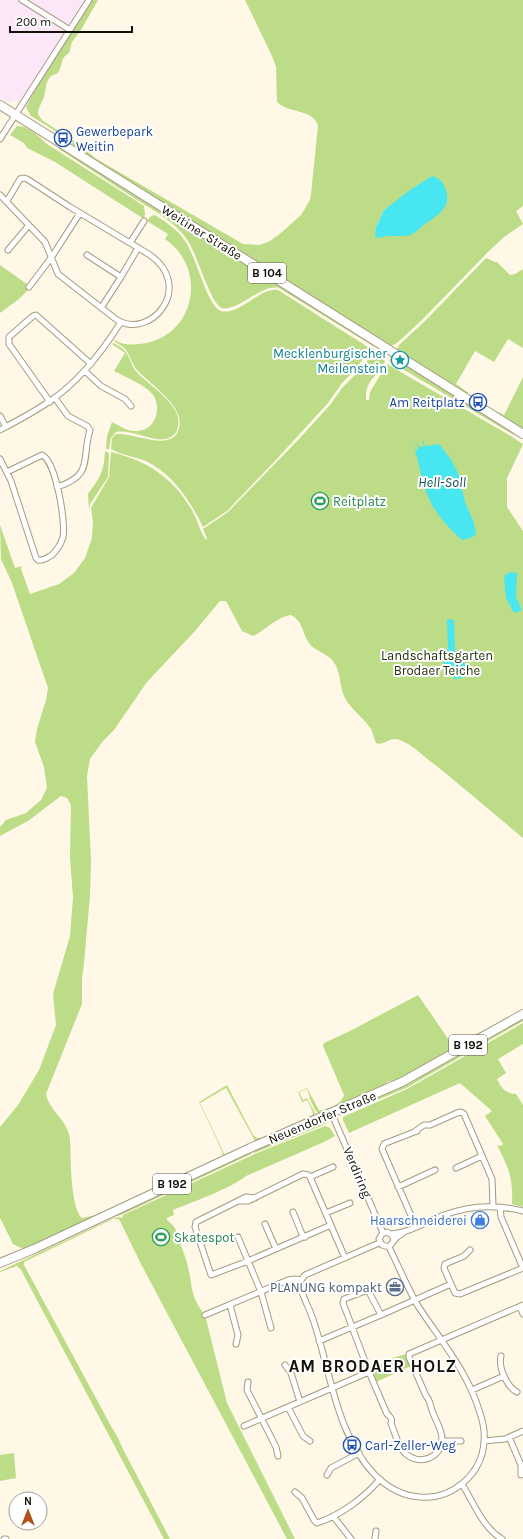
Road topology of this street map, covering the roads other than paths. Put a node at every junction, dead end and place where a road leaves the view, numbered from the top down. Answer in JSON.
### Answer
{"nodes":[{"id":1,"x":22,"y":0,"type":"edge"},
{"id":2,"x":89,"y":0,"type":"edge"},
{"id":3,"x":70,"y":30,"type":"junction"},
{"id":4,"x":0,"y":105,"type":"edge"},
{"id":5,"x":15,"y":115,"type":"junction"},
{"id":6,"x":0,"y":139,"type":"edge"},
{"id":7,"x":4,"y":198,"type":"edge"},
{"id":8,"x":0,"y":204,"type":"edge"},
{"id":9,"x":80,"y":213,"type":"junction"},
{"id":10,"x":144,"y":221,"type":"dead end"},
{"id":11,"x":29,"y":225,"type":"junction"},
{"id":12,"x":130,"y":243,"type":"junction"},
{"id":13,"x":138,"y":248,"type":"junction"},
{"id":14,"x":8,"y":250,"type":"dead end"},
{"id":15,"x":87,"y":255,"type":"dead end"},
{"id":16,"x":51,"y":258,"type":"junction"},
{"id":17,"x":121,"y":277,"type":"junction"},
{"id":18,"x":29,"y":287,"type":"dead end"},
{"id":19,"x":101,"y":308,"type":"junction"},
{"id":20,"x":121,"y":322,"type":"junction"},
{"id":21,"x":91,"y":364,"type":"junction"},
{"id":22,"x":85,"y":371,"type":"junction"},
{"id":23,"x":55,"y":398,"type":"junction"},
{"id":24,"x":50,"y":402,"type":"junction"},
{"id":25,"x":131,"y":406,"type":"dead end"},
{"id":26,"x":0,"y":416,"type":"edge"},
{"id":27,"x":6,"y":427,"type":"junction"},
{"id":28,"x":0,"y":430,"type":"edge"},
{"id":29,"x":523,"y":434,"type":"edge"},
{"id":30,"x":0,"y":459,"type":"edge"},
{"id":31,"x":6,"y":472,"type":"junction"},
{"id":32,"x":57,"y":487,"type":"junction"},
{"id":33,"x":523,"y":1014,"type":"edge"},
{"id":34,"x":331,"y":1112,"type":"junction"},
{"id":35,"x":482,"y":1156,"type":"junction"},
{"id":36,"x":333,"y":1167,"type":"dead end"},
{"id":37,"x":456,"y":1168,"type":"dead end"},
{"id":38,"x":435,"y":1170,"type":"dead end"},
{"id":39,"x":310,"y":1177,"type":"junction"},
{"id":40,"x":398,"y":1187,"type":"junction"},
{"id":41,"x":350,"y":1202,"type":"dead end"},
{"id":42,"x":493,"y":1206,"type":"junction"},
{"id":43,"x":500,"y":1206,"type":"junction"},
{"id":44,"x":523,"y":1211,"type":"edge"},
{"id":45,"x":292,"y":1212,"type":"dead end"},
{"id":46,"x":326,"y":1213,"type":"junction"},
{"id":47,"x":265,"y":1224,"type":"dead end"},
{"id":48,"x":331,"y":1225,"type":"junction"},
{"id":49,"x":416,"y":1227,"type":"junction"},
{"id":50,"x":404,"y":1232,"type":"junction"},
{"id":51,"x":383,"y":1233,"type":"junction"},
{"id":52,"x":391,"y":1234,"type":"junction"},
{"id":53,"x":238,"y":1237,"type":"dead end"},
{"id":54,"x":305,"y":1237,"type":"junction"},
{"id":55,"x":394,"y":1240,"type":"junction"},
{"id":56,"x":380,"y":1243,"type":"junction"},
{"id":57,"x":389,"y":1247,"type":"junction"},
{"id":58,"x":276,"y":1249,"type":"junction"},
{"id":59,"x":470,"y":1250,"type":"dead end"},
{"id":60,"x":345,"y":1258,"type":"junction"},
{"id":61,"x":248,"y":1261,"type":"junction"},
{"id":62,"x":0,"y":1263,"type":"edge"},
{"id":63,"x":523,"y":1268,"type":"edge"},
{"id":64,"x":301,"y":1280,"type":"junction"},
{"id":65,"x":451,"y":1284,"type":"junction"},
{"id":66,"x":261,"y":1292,"type":"junction"},
{"id":67,"x":415,"y":1300,"type":"junction"},
{"id":68,"x":230,"y":1305,"type":"junction"},
{"id":69,"x":521,"y":1306,"type":"edge"},
{"id":70,"x":523,"y":1314,"type":"edge"},
{"id":71,"x":205,"y":1315,"type":"dead end"},
{"id":72,"x":381,"y":1315,"type":"junction"},
{"id":73,"x":271,"y":1328,"type":"dead end"},
{"id":74,"x":351,"y":1328,"type":"junction"},
{"id":75,"x":442,"y":1340,"type":"junction"},
{"id":76,"x":319,"y":1341,"type":"junction"},
{"id":77,"x":236,"y":1344,"type":"dead end"},
{"id":78,"x":501,"y":1356,"type":"dead end"},
{"id":79,"x":284,"y":1365,"type":"dead end"},
{"id":80,"x":369,"y":1372,"type":"junction"},
{"id":81,"x":504,"y":1376,"type":"junction"},
{"id":82,"x":248,"y":1382,"type":"dead end"},
{"id":83,"x":332,"y":1388,"type":"junction"},
{"id":84,"x":472,"y":1390,"type":"junction"},
{"id":85,"x":517,"y":1392,"type":"dead end"},
{"id":86,"x":300,"y":1402,"type":"junction"},
{"id":87,"x":288,"y":1407,"type":"junction"},
{"id":88,"x":262,"y":1418,"type":"junction"},
{"id":89,"x":244,"y":1426,"type":"dead end"},
{"id":90,"x":523,"y":1431,"type":"edge"},
{"id":91,"x":509,"y":1437,"type":"junction"},
{"id":92,"x":310,"y":1441,"type":"dead end"},
{"id":93,"x":442,"y":1441,"type":"junction"},
{"id":94,"x":461,"y":1441,"type":"dead end"},
{"id":95,"x":484,"y":1441,"type":"junction"},
{"id":96,"x":359,"y":1453,"type":"junction"},
{"id":97,"x":278,"y":1456,"type":"dead end"},
{"id":98,"x":327,"y":1475,"type":"dead end"},
{"id":99,"x":521,"y":1475,"type":"dead end"},
{"id":100,"x":380,"y":1479,"type":"junction"},
{"id":101,"x":462,"y":1484,"type":"junction"},
{"id":102,"x":295,"y":1492,"type":"dead end"},
{"id":103,"x":333,"y":1516,"type":"junction"},
{"id":104,"x":376,"y":1531,"type":"dead end"},
{"id":105,"x":498,"y":1538,"type":"edge"},
{"id":106,"x":351,"y":1539,"type":"edge"},
{"id":107,"x":375,"y":1539,"type":"edge"}],
"edges":[{"from":1,"to":3,"type":"street"},
{"from":2,"to":3,"type":"street"},
{"from":3,"to":5,"type":"street"},
{"from":4,"to":5,"type":"main road","number":"B 104"},
{"from":5,"to":6,"type":"street"},
{"from":5,"to":29,"type":"main road","name":"Weitiner Straße","number":"B 104"},
{"from":7,"to":8,"type":"street"},
{"from":7,"to":9,"type":"street"},
{"from":7,"to":11,"type":"street"},
{"from":9,"to":12,"type":"street"},
{"from":9,"to":16,"type":"street"},
{"from":10,"to":12,"type":"street"},
{"from":11,"to":14,"type":"street"},
{"from":11,"to":16,"type":"street"},
{"from":12,"to":13,"type":"street"},
{"from":13,"to":17,"type":"street"},
{"from":13,"to":20,"type":"street"},
{"from":15,"to":17,"type":"street"},
{"from":16,"to":18,"type":"street"},
{"from":16,"to":19,"type":"street"},
{"from":17,"to":19,"type":"street"},
{"from":19,"to":20,"type":"street"},
{"from":20,"to":21,"type":"street"},
{"from":21,"to":22,"type":"street"},
{"from":21,"to":24,"type":"street"},
{"from":22,"to":23,"type":"street"},
{"from":22,"to":25,"type":"street"},
{"from":23,"to":24,"type":"street"},
{"from":23,"to":32,"type":"street"},
{"from":24,"to":27,"type":"street"},
{"from":26,"to":27,"type":"street"},
{"from":27,"to":28,"type":"street"},
{"from":30,"to":31,"type":"street"},
{"from":31,"to":32,"type":"street"},
{"from":31,"to":32,"type":"street"},
{"from":33,"to":34,"type":"main road","name":"Neuendorfer Straße","number":"B 192"},
{"from":34,"to":51,"type":"street","name":"Verdiring"},
{"from":34,"to":62,"type":"main road","name":"Neuendorfer Straße","number":"B 192"},
{"from":35,"to":37,"type":"street"},
{"from":35,"to":40,"type":"street"},
{"from":35,"to":42,"type":"street"},
{"from":36,"to":39,"type":"street"},
{"from":38,"to":40,"type":"street"},
{"from":39,"to":46,"type":"street"},
{"from":39,"to":61,"type":"street"},
{"from":40,"to":49,"type":"street"},
{"from":41,"to":46,"type":"street"},
{"from":42,"to":43,"type":"street"},
{"from":42,"to":49,"type":"street"},
{"from":43,"to":44,"type":"street"},
{"from":43,"to":63,"type":"street"},
{"from":45,"to":54,"type":"street"},
{"from":46,"to":48,"type":"street"},
{"from":47,"to":58,"type":"street"},
{"from":48,"to":54,"type":"street"},
{"from":48,"to":60,"type":"street"},
{"from":49,"to":50,"type":"street"},
{"from":50,"to":52,"type":"street"},
{"from":50,"to":55,"type":"street"},
{"from":51,"to":52,"type":"street"},
{"from":51,"to":56,"type":"street"},
{"from":52,"to":55,"type":"street"},
{"from":53,"to":61,"type":"street"},
{"from":54,"to":58,"type":"street"},
{"from":55,"to":57,"type":"street"},
{"from":56,"to":57,"type":"street"},
{"from":56,"to":60,"type":"street"},
{"from":57,"to":67,"type":"street"},
{"from":58,"to":61,"type":"street"},
{"from":59,"to":65,"type":"street"},
{"from":60,"to":64,"type":"street"},
{"from":61,"to":66,"type":"street"},
{"from":63,"to":65,"type":"street"},
{"from":64,"to":66,"type":"street"},
{"from":64,"to":76,"type":"street"},
{"from":65,"to":67,"type":"street"},
{"from":66,"to":68,"type":"street"},
{"from":66,"to":73,"type":"street"},
{"from":67,"to":72,"type":"street"},
{"from":67,"to":75,"type":"street"},
{"from":68,"to":71,"type":"street"},
{"from":68,"to":77,"type":"street"},
{"from":69,"to":70,"type":"street"},
{"from":69,"to":75,"type":"street"},
{"from":72,"to":74,"type":"street"},
{"from":72,"to":74,"type":"street"},
{"from":74,"to":76,"type":"street"},
{"from":74,"to":80,"type":"street"},
{"from":75,"to":84,"type":"street"},
{"from":75,"to":93,"type":"street"},
{"from":76,"to":83,"type":"street"},
{"from":78,"to":81,"type":"street"},
{"from":79,"to":86,"type":"street"},
{"from":80,"to":83,"type":"street"},
{"from":80,"to":93,"type":"street"},
{"from":81,"to":84,"type":"street"},
{"from":81,"to":85,"type":"street"},
{"from":82,"to":88,"type":"street"},
{"from":83,"to":86,"type":"street"},
{"from":83,"to":96,"type":"street"},
{"from":84,"to":95,"type":"street"},
{"from":86,"to":87,"type":"street"},
{"from":87,"to":88,"type":"street"},
{"from":87,"to":92,"type":"street"},
{"from":88,"to":89,"type":"street"},
{"from":88,"to":97,"type":"street"},
{"from":90,"to":91,"type":"street"},
{"from":91,"to":95,"type":"street"},
{"from":91,"to":99,"type":"street"},
{"from":93,"to":94,"type":"street"},
{"from":95,"to":101,"type":"street"},
{"from":96,"to":98,"type":"street"},
{"from":96,"to":100,"type":"street"},
{"from":100,"to":101,"type":"street"},
{"from":100,"to":103,"type":"street"},
{"from":101,"to":105,"type":"street"},
{"from":102,"to":103,"type":"street"},
{"from":103,"to":106,"type":"street"},
{"from":104,"to":107,"type":"street"}]}
